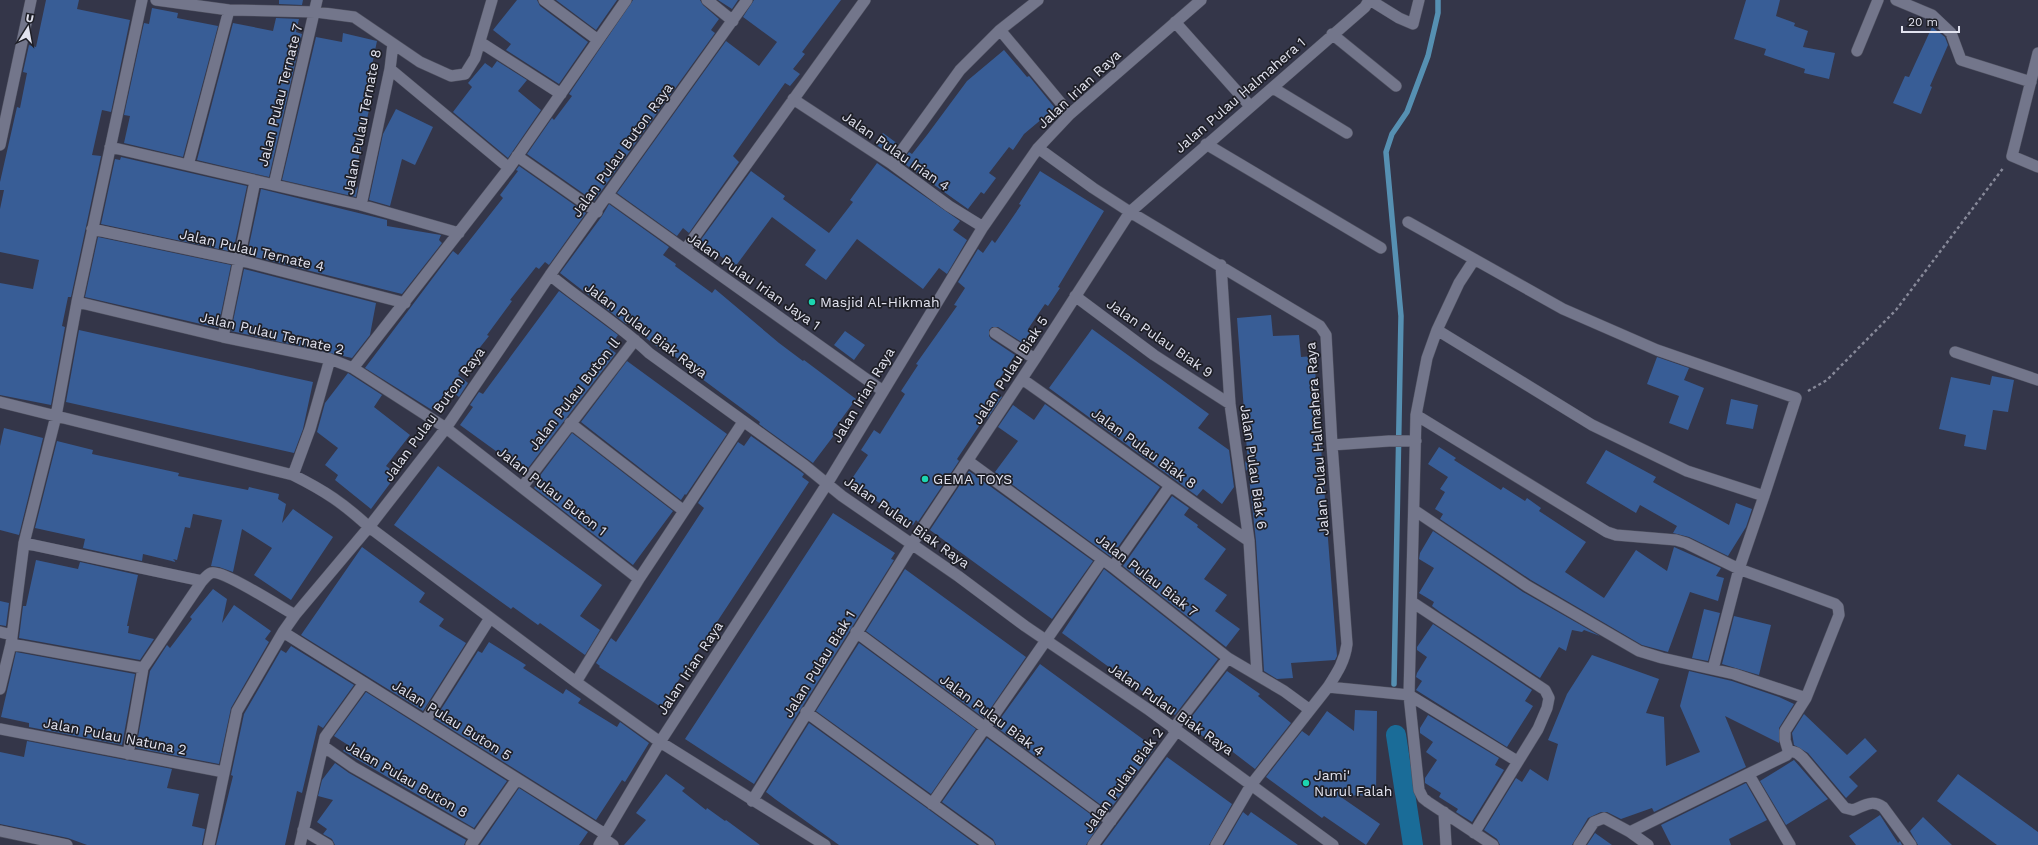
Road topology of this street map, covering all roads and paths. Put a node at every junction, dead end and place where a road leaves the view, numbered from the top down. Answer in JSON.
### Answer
{"nodes":[{"id":1,"x":31,"y":0,"type":"edge"},
{"id":2,"x":142,"y":0,"type":"edge"},
{"id":3,"x":156,"y":0,"type":"edge"},
{"id":4,"x":317,"y":0,"type":"edge"},
{"id":5,"x":492,"y":0,"type":"edge"},
{"id":6,"x":544,"y":0,"type":"edge"},
{"id":7,"x":626,"y":0,"type":"edge"},
{"id":8,"x":707,"y":0,"type":"edge"},
{"id":9,"x":747,"y":0,"type":"edge"},
{"id":10,"x":865,"y":0,"type":"edge"},
{"id":11,"x":1038,"y":0,"type":"edge"},
{"id":12,"x":1201,"y":0,"type":"edge"},
{"id":13,"x":1370,"y":0,"type":"edge"},
{"id":14,"x":1419,"y":0,"type":"edge"},
{"id":15,"x":1878,"y":0,"type":"edge"},
{"id":16,"x":1896,"y":0,"type":"edge"},
{"id":17,"x":229,"y":10,"type":"junction"},
{"id":18,"x":316,"y":12,"type":"junction"},
{"id":19,"x":733,"y":21,"type":"junction"},
{"id":20,"x":1175,"y":22,"type":"junction"},
{"id":21,"x":1000,"y":30,"type":"junction"},
{"id":22,"x":1332,"y":34,"type":"junction"},
{"id":23,"x":598,"y":40,"type":"junction"},
{"id":24,"x":480,"y":42,"type":"junction"},
{"id":25,"x":393,"y":44,"type":"junction"},
{"id":26,"x":1857,"y":51,"type":"dead end"},
{"id":27,"x":2038,"y":53,"type":"edge"},
{"id":28,"x":390,"y":69,"type":"junction"},
{"id":29,"x":2031,"y":82,"type":"junction"},
{"id":30,"x":1396,"y":86,"type":"dead end"},
{"id":31,"x":1273,"y":88,"type":"junction"},
{"id":32,"x":561,"y":94,"type":"junction"},
{"id":33,"x":792,"y":99,"type":"junction"},
{"id":34,"x":1250,"y":106,"type":"junction"},
{"id":35,"x":1070,"y":114,"type":"junction"},
{"id":36,"x":1347,"y":133,"type":"dead end"},
{"id":37,"x":1206,"y":144,"type":"junction"},
{"id":38,"x":0,"y":145,"type":"edge"},
{"id":39,"x":110,"y":147,"type":"junction"},
{"id":40,"x":1038,"y":148,"type":"junction"},
{"id":41,"x":517,"y":156,"type":"junction"},
{"id":42,"x":2012,"y":156,"type":"junction"},
{"id":43,"x":892,"y":164,"type":"junction"},
{"id":44,"x":188,"y":165,"type":"junction"},
{"id":45,"x":2038,"y":167,"type":"edge"},
{"id":46,"x":509,"y":168,"type":"junction"},
{"id":47,"x":255,"y":181,"type":"junction"},
{"id":48,"x":274,"y":185,"type":"junction"},
{"id":49,"x":608,"y":196,"type":"junction"},
{"id":50,"x":360,"y":205,"type":"junction"},
{"id":51,"x":597,"y":212,"type":"junction"},
{"id":52,"x":1130,"y":212,"type":"junction"},
{"id":53,"x":1408,"y":222,"type":"dead end"},
{"id":54,"x":983,"y":227,"type":"junction"},
{"id":55,"x":92,"y":229,"type":"junction"},
{"id":56,"x":459,"y":233,"type":"junction"},
{"id":57,"x":1381,"y":248,"type":"dead end"},
{"id":58,"x":685,"y":250,"type":"junction"},
{"id":59,"x":239,"y":260,"type":"junction"},
{"id":60,"x":1474,"y":260,"type":"junction"},
{"id":61,"x":1221,"y":265,"type":"junction"},
{"id":62,"x":550,"y":275,"type":"junction"},
{"id":63,"x":1075,"y":296,"type":"junction"},
{"id":64,"x":76,"y":302,"type":"junction"},
{"id":65,"x":405,"y":303,"type":"junction"},
{"id":66,"x":1437,"y":330,"type":"junction"},
{"id":67,"x":995,"y":333,"type":"dead end"},
{"id":68,"x":223,"y":337,"type":"junction"},
{"id":69,"x":635,"y":340,"type":"junction"},
{"id":70,"x":1955,"y":352,"type":"dead end"},
{"id":71,"x":330,"y":359,"type":"junction"},
{"id":72,"x":1035,"y":359,"type":"junction"},
{"id":73,"x":353,"y":368,"type":"junction"},
{"id":74,"x":1022,"y":379,"type":"junction"},
{"id":75,"x":2038,"y":380,"type":"edge"},
{"id":76,"x":882,"y":390,"type":"junction"},
{"id":77,"x":1796,"y":398,"type":"junction"},
{"id":78,"x":0,"y":402,"type":"edge"},
{"id":79,"x":1230,"y":404,"type":"junction"},
{"id":80,"x":1416,"y":415,"type":"junction"},
{"id":81,"x":56,"y":416,"type":"junction"},
{"id":82,"x":743,"y":422,"type":"junction"},
{"id":83,"x":570,"y":423,"type":"junction"},
{"id":84,"x":446,"y":428,"type":"junction"},
{"id":85,"x":1416,"y":441,"type":"junction"},
{"id":86,"x":1332,"y":445,"type":"junction"},
{"id":87,"x":968,"y":461,"type":"junction"},
{"id":88,"x":293,"y":476,"type":"junction"},
{"id":89,"x":827,"y":484,"type":"junction"},
{"id":90,"x":523,"y":486,"type":"junction"},
{"id":91,"x":1170,"y":486,"type":"junction"},
{"id":92,"x":1764,"y":496,"type":"junction"},
{"id":93,"x":1414,"y":510,"type":"junction"},
{"id":94,"x":684,"y":511,"type":"junction"},
{"id":95,"x":369,"y":527,"type":"junction"},
{"id":96,"x":1249,"y":540,"type":"junction"},
{"id":97,"x":24,"y":543,"type":"junction"},
{"id":98,"x":912,"y":544,"type":"junction"},
{"id":99,"x":1102,"y":560,"type":"junction"},
{"id":100,"x":1113,"y":567,"type":"junction"},
{"id":101,"x":1739,"y":569,"type":"junction"},
{"id":102,"x":639,"y":579,"type":"junction"},
{"id":103,"x":202,"y":581,"type":"junction"},
{"id":104,"x":1412,"y":602,"type":"junction"},
{"id":105,"x":295,"y":615,"type":"junction"},
{"id":106,"x":490,"y":618,"type":"junction"},
{"id":107,"x":0,"y":632,"type":"edge"},
{"id":108,"x":283,"y":632,"type":"junction"},
{"id":109,"x":856,"y":632,"type":"junction"},
{"id":110,"x":12,"y":639,"type":"junction"},
{"id":111,"x":1045,"y":640,"type":"junction"},
{"id":112,"x":1228,"y":658,"type":"junction"},
{"id":113,"x":143,"y":668,"type":"junction"},
{"id":114,"x":1713,"y":669,"type":"junction"},
{"id":115,"x":1257,"y":674,"type":"junction"},
{"id":116,"x":576,"y":682,"type":"junction"},
{"id":117,"x":364,"y":683,"type":"junction"},
{"id":118,"x":1328,"y":687,"type":"junction"},
{"id":119,"x":0,"y":689,"type":"edge"},
{"id":120,"x":1406,"y":695,"type":"junction"},
{"id":121,"x":1806,"y":698,"type":"junction"},
{"id":122,"x":1310,"y":710,"type":"junction"},
{"id":123,"x":806,"y":712,"type":"junction"},
{"id":124,"x":425,"y":721,"type":"junction"},
{"id":125,"x":0,"y":729,"type":"edge"},
{"id":126,"x":986,"y":729,"type":"junction"},
{"id":127,"x":1175,"y":730,"type":"junction"},
{"id":128,"x":660,"y":742,"type":"junction"},
{"id":129,"x":323,"y":746,"type":"junction"},
{"id":130,"x":1788,"y":750,"type":"junction"},
{"id":131,"x":128,"y":754,"type":"junction"},
{"id":132,"x":1517,"y":761,"type":"junction"},
{"id":133,"x":224,"y":772,"type":"junction"},
{"id":134,"x":1748,"y":775,"type":"junction"},
{"id":135,"x":517,"y":779,"type":"junction"},
{"id":136,"x":1252,"y":785,"type":"junction"},
{"id":137,"x":752,"y":800,"type":"junction"},
{"id":138,"x":932,"y":804,"type":"junction"},
{"id":139,"x":1444,"y":812,"type":"junction"},
{"id":140,"x":1111,"y":821,"type":"junction"},
{"id":141,"x":303,"y":830,"type":"junction"},
{"id":142,"x":0,"y":831,"type":"edge"},
{"id":143,"x":1630,"y":832,"type":"junction"},
{"id":144,"x":1474,"y":833,"type":"junction"},
{"id":145,"x":603,"y":839,"type":"edge"},
{"id":146,"x":474,"y":841,"type":"edge"},
{"id":147,"x":67,"y":845,"type":"edge"},
{"id":148,"x":208,"y":845,"type":"edge"},
{"id":149,"x":300,"y":845,"type":"edge"},
{"id":150,"x":328,"y":845,"type":"edge"},
{"id":151,"x":613,"y":845,"type":"edge"},
{"id":152,"x":826,"y":845,"type":"edge"},
{"id":153,"x":989,"y":845,"type":"edge"},
{"id":154,"x":1093,"y":845,"type":"edge"},
{"id":155,"x":1216,"y":845,"type":"edge"},
{"id":156,"x":1333,"y":845,"type":"edge"},
{"id":157,"x":1446,"y":845,"type":"edge"},
{"id":158,"x":1493,"y":845,"type":"edge"},
{"id":159,"x":1579,"y":845,"type":"edge"},
{"id":160,"x":1648,"y":845,"type":"edge"},
{"id":161,"x":1789,"y":845,"type":"edge"},
{"id":162,"x":1911,"y":845,"type":"edge"}],
"edges":[{"from":1,"to":38,"type":"street"},
{"from":2,"to":39,"type":"street"},
{"from":3,"to":17,"type":"street"},
{"from":4,"to":18,"type":"street","name":"Jalan Pulau Ternate 7"},
{"from":5,"to":24,"type":"street"},
{"from":6,"to":23,"type":"street"},
{"from":7,"to":23,"type":"street"},
{"from":8,"to":19,"type":"street"},
{"from":9,"to":19,"type":"street","name":"Jalan Pulau Buton Raya"},
{"from":10,"to":33,"type":"street"},
{"from":11,"to":21,"type":"street"},
{"from":12,"to":20,"type":"street","name":"Jalan Irian Raya"},
{"from":13,"to":14,"type":"street"},
{"from":13,"to":22,"type":"street","name":"Jalan Pulau Halmahera 1"},
{"from":15,"to":26,"type":"street"},
{"from":16,"to":29,"type":"street"},
{"from":17,"to":18,"type":"street"},
{"from":17,"to":44,"type":"street"},
{"from":18,"to":25,"type":"street"},
{"from":18,"to":48,"type":"street","name":"Jalan Pulau Ternate 7"},
{"from":19,"to":49,"type":"street","name":"Jalan Pulau Buton Raya"},
{"from":20,"to":34,"type":"street"},
{"from":20,"to":35,"type":"street","name":"Jalan Irian Raya"},
{"from":21,"to":35,"type":"street"},
{"from":21,"to":43,"type":"street"},
{"from":22,"to":30,"type":"street"},
{"from":22,"to":31,"type":"street","name":"Jalan Pulau Halmahera 1"},
{"from":23,"to":32,"type":"street"},
{"from":24,"to":25,"type":"street"},
{"from":24,"to":32,"type":"street"},
{"from":25,"to":28,"type":"street","name":"Jalan Pulau Ternate 8"},
{"from":27,"to":29,"type":"street"},
{"from":28,"to":46,"type":"street"},
{"from":28,"to":50,"type":"street","name":"Jalan Pulau Ternate 8"},
{"from":29,"to":42,"type":"street"},
{"from":31,"to":34,"type":"street","name":"Jalan Pulau Halmahera 1"},
{"from":31,"to":36,"type":"street"},
{"from":32,"to":41,"type":"street"},
{"from":33,"to":43,"type":"street","name":"Jalan Pulau Irian 4"},
{"from":33,"to":58,"type":"street"},
{"from":34,"to":37,"type":"street","name":"Jalan Pulau Halmahera 1"},
{"from":35,"to":40,"type":"street","name":"Jalan Irian Raya"},
{"from":37,"to":52,"type":"street","name":"Jalan Pulau Halmahera 1"},
{"from":37,"to":57,"type":"street"},
{"from":39,"to":44,"type":"street"},
{"from":39,"to":55,"type":"street"},
{"from":40,"to":52,"type":"street","name":"Jalan Pulau Halmahera Raya"},
{"from":40,"to":54,"type":"street","name":"Jalan Irian Raya"},
{"from":41,"to":46,"type":"street"},
{"from":41,"to":51,"type":"street"},
{"from":42,"to":45,"type":"street"},
{"from":42,"to":77,"type":"path"},
{"from":43,"to":54,"type":"street","name":"Jalan Pulau Irian 4"},
{"from":44,"to":47,"type":"street"},
{"from":46,"to":56,"type":"street"},
{"from":47,"to":48,"type":"street"},
{"from":47,"to":59,"type":"street"},
{"from":48,"to":50,"type":"street"},
{"from":49,"to":51,"type":"street","name":"Jalan Pulau Buton Raya"},
{"from":49,"to":58,"type":"street","name":"Jalan Pulau Irian Jaya 1"},
{"from":50,"to":56,"type":"street"},
{"from":51,"to":62,"type":"street","name":"Jalan Pulau Buton Raya"},
{"from":52,"to":61,"type":"street","name":"Jalan Pulau Halmahera Raya"},
{"from":52,"to":63,"type":"street","name":"Jalan Pulau Biak 5"},
{"from":53,"to":60,"type":"street"},
{"from":54,"to":76,"type":"street","name":"Jalan Irian Raya"},
{"from":55,"to":59,"type":"street","name":"Jalan Pulau Ternate 4"},
{"from":55,"to":64,"type":"street"},
{"from":56,"to":65,"type":"street"},
{"from":58,"to":76,"type":"street","name":"Jalan Pulau Irian Jaya 1"},
{"from":59,"to":65,"type":"street","name":"Jalan Pulau Ternate 4"},
{"from":59,"to":68,"type":"street"},
{"from":60,"to":66,"type":"street"},
{"from":60,"to":77,"type":"street"},
{"from":61,"to":79,"type":"street","name":"Jalan Pulau Biak 6"},
{"from":61,"to":86,"type":"street","name":"Jalan Pulau Halmahera Raya"},
{"from":62,"to":69,"type":"street","name":"Jalan Pulau Biak Raya"},
{"from":62,"to":84,"type":"street","name":"Jalan Pulau Buton Raya"},
{"from":63,"to":72,"type":"street","name":"Jalan Pulau Biak 5"},
{"from":63,"to":79,"type":"street","name":"Jalan Pulau Biak 9"},
{"from":64,"to":68,"type":"street","name":"Jalan Pulau Ternate 2"},
{"from":64,"to":81,"type":"street"},
{"from":65,"to":73,"type":"street"},
{"from":66,"to":80,"type":"street"},
{"from":66,"to":92,"type":"street"},
{"from":67,"to":72,"type":"street"},
{"from":68,"to":71,"type":"street","name":"Jalan Pulau Ternate 2"},
{"from":69,"to":82,"type":"street","name":"Jalan Pulau Biak Raya"},
{"from":69,"to":83,"type":"street","name":"Jalan Pulau Buton ll"},
{"from":70,"to":75,"type":"street"},
{"from":71,"to":73,"type":"street","name":"Jalan Pulau Ternate 2"},
{"from":71,"to":88,"type":"street"},
{"from":72,"to":74,"type":"street","name":"Jalan Pulau Biak 5"},
{"from":73,"to":84,"type":"street","name":"Jalan Pulau Ternate 2"},
{"from":74,"to":87,"type":"street","name":"Jalan Pulau Biak 5"},
{"from":74,"to":91,"type":"street","name":"Jalan Pulau Biak 8"},
{"from":76,"to":89,"type":"street","name":"Jalan Irian Raya"},
{"from":77,"to":92,"type":"street"},
{"from":78,"to":81,"type":"street"},
{"from":79,"to":96,"type":"street","name":"Jalan Pulau Biak 6"},
{"from":80,"to":85,"type":"street"},
{"from":80,"to":101,"type":"street"},
{"from":81,"to":88,"type":"street"},
{"from":81,"to":97,"type":"street"},
{"from":82,"to":89,"type":"street","name":"Jalan Pulau Biak Raya"},
{"from":82,"to":94,"type":"street"},
{"from":83,"to":90,"type":"street","name":"Jalan Pulau Buton ll"},
{"from":83,"to":94,"type":"street"},
{"from":84,"to":90,"type":"street","name":"Jalan Pulau Buton 1"},
{"from":84,"to":95,"type":"street","name":"Jalan Pulau Buton Raya"},
{"from":85,"to":86,"type":"street"},
{"from":85,"to":93,"type":"street"},
{"from":86,"to":118,"type":"street","name":"Jalan Pulau Halmahera Raya"},
{"from":87,"to":98,"type":"street","name":"Jalan Pulau Biak 5"},
{"from":87,"to":99,"type":"street","name":"Jalan Pulau Biak 7"},
{"from":88,"to":95,"type":"street"},
{"from":89,"to":98,"type":"street","name":"Jalan Pulau Biak Raya"},
{"from":89,"to":128,"type":"street","name":"Jalan Irian Raya"},
{"from":90,"to":102,"type":"street","name":"Jalan Pulau Buton 1"},
{"from":91,"to":96,"type":"street","name":"Jalan Pulau Biak 8"},
{"from":91,"to":100,"type":"street"},
{"from":92,"to":101,"type":"street"},
{"from":93,"to":104,"type":"street"},
{"from":93,"to":114,"type":"street"},
{"from":94,"to":102,"type":"street"},
{"from":95,"to":105,"type":"street","name":"Jalan Pulau Buton Raya"},
{"from":95,"to":106,"type":"street"},
{"from":96,"to":115,"type":"street","name":"Jalan Pulau Biak 6"},
{"from":97,"to":103,"type":"street"},
{"from":97,"to":110,"type":"street"},
{"from":98,"to":109,"type":"street","name":"Jalan Pulau Biak 1"},
{"from":98,"to":111,"type":"street","name":"Jalan Pulau Biak Raya"},
{"from":99,"to":100,"type":"street","name":"Jalan Pulau Biak 7"},
{"from":99,"to":111,"type":"street"},
{"from":100,"to":112,"type":"street","name":"Jalan Pulau Biak 7"},
{"from":101,"to":114,"type":"street"},
{"from":101,"to":121,"type":"street"},
{"from":102,"to":116,"type":"street"},
{"from":103,"to":105,"type":"street"},
{"from":103,"to":113,"type":"street"},
{"from":104,"to":120,"type":"street"},
{"from":104,"to":132,"type":"street"},
{"from":105,"to":108,"type":"street","name":"Jalan Pulau Buton Raya"},
{"from":106,"to":116,"type":"street"},
{"from":106,"to":124,"type":"street"},
{"from":107,"to":110,"type":"street"},
{"from":108,"to":117,"type":"street","name":"Jalan Pulau Buton 5"},
{"from":108,"to":133,"type":"street","name":"Jalan Pulau Buton Raya"},
{"from":109,"to":123,"type":"street","name":"Jalan Pulau Biak 1"},
{"from":109,"to":126,"type":"street","name":"Jalan Pulau Biak 4"},
{"from":110,"to":113,"type":"street"},
{"from":110,"to":119,"type":"street"},
{"from":111,"to":126,"type":"street"},
{"from":111,"to":127,"type":"street","name":"Jalan Pulau Biak Raya"},
{"from":112,"to":115,"type":"street","name":"Jalan Pulau Biak 7"},
{"from":112,"to":127,"type":"street"},
{"from":113,"to":131,"type":"street"},
{"from":114,"to":121,"type":"street"},
{"from":115,"to":122,"type":"street","name":"Jalan Pulau Biak 7"},
{"from":116,"to":128,"type":"street"},
{"from":117,"to":124,"type":"street","name":"Jalan Pulau Buton 5"},
{"from":117,"to":129,"type":"street"},
{"from":118,"to":120,"type":"street"},
{"from":118,"to":122,"type":"street","name":"Jalan Pulau Halmahera Raya"},
{"from":120,"to":132,"type":"street"},
{"from":120,"to":139,"type":"street"},
{"from":121,"to":130,"type":"street"},
{"from":122,"to":136,"type":"street","name":"Jalan Pulau Halmahera Raya"},
{"from":123,"to":137,"type":"street","name":"Jalan Pulau Biak 1"},
{"from":123,"to":138,"type":"street"},
{"from":124,"to":135,"type":"street","name":"Jalan Pulau Buton 5"},
{"from":125,"to":131,"type":"street","name":"Jalan Pulau Natuna 2"},
{"from":126,"to":138,"type":"street"},
{"from":126,"to":140,"type":"street","name":"Jalan Pulau Biak 4"},
{"from":127,"to":136,"type":"street","name":"Jalan Pulau Biak Raya"},
{"from":127,"to":140,"type":"street","name":"Jalan Pulau Biak 2"},
{"from":128,"to":137,"type":"street"},
{"from":128,"to":145,"type":"street","name":"Jalan Irian Raya"},
{"from":129,"to":141,"type":"street"},
{"from":129,"to":146,"type":"street","name":"Jalan Pulau Buton 8"},
{"from":130,"to":134,"type":"street"},
{"from":130,"to":162,"type":"street"},
{"from":131,"to":133,"type":"street","name":"Jalan Pulau Natuna 2"},
{"from":132,"to":144,"type":"street"},
{"from":133,"to":148,"type":"street","name":"Jalan Pulau Buton Raya"},
{"from":134,"to":143,"type":"street"},
{"from":134,"to":161,"type":"street"},
{"from":135,"to":145,"type":"street","name":"Jalan Pulau Buton 5"},
{"from":135,"to":146,"type":"street"},
{"from":136,"to":155,"type":"street","name":"Jalan Pulau Halmahera Raya"},
{"from":136,"to":156,"type":"street","name":"Jalan Pulau Biak Raya"},
{"from":137,"to":152,"type":"street"},
{"from":138,"to":153,"type":"street"},
{"from":139,"to":144,"type":"street"},
{"from":139,"to":157,"type":"street"},
{"from":140,"to":154,"type":"street","name":"Jalan Pulau Biak 2"},
{"from":141,"to":149,"type":"street"},
{"from":141,"to":150,"type":"street"},
{"from":142,"to":147,"type":"street"},
{"from":143,"to":159,"type":"street"},
{"from":143,"to":160,"type":"street"},
{"from":144,"to":158,"type":"street"},
{"from":145,"to":151,"type":"street","name":"Jalan Pulau Buton 5"}]}
